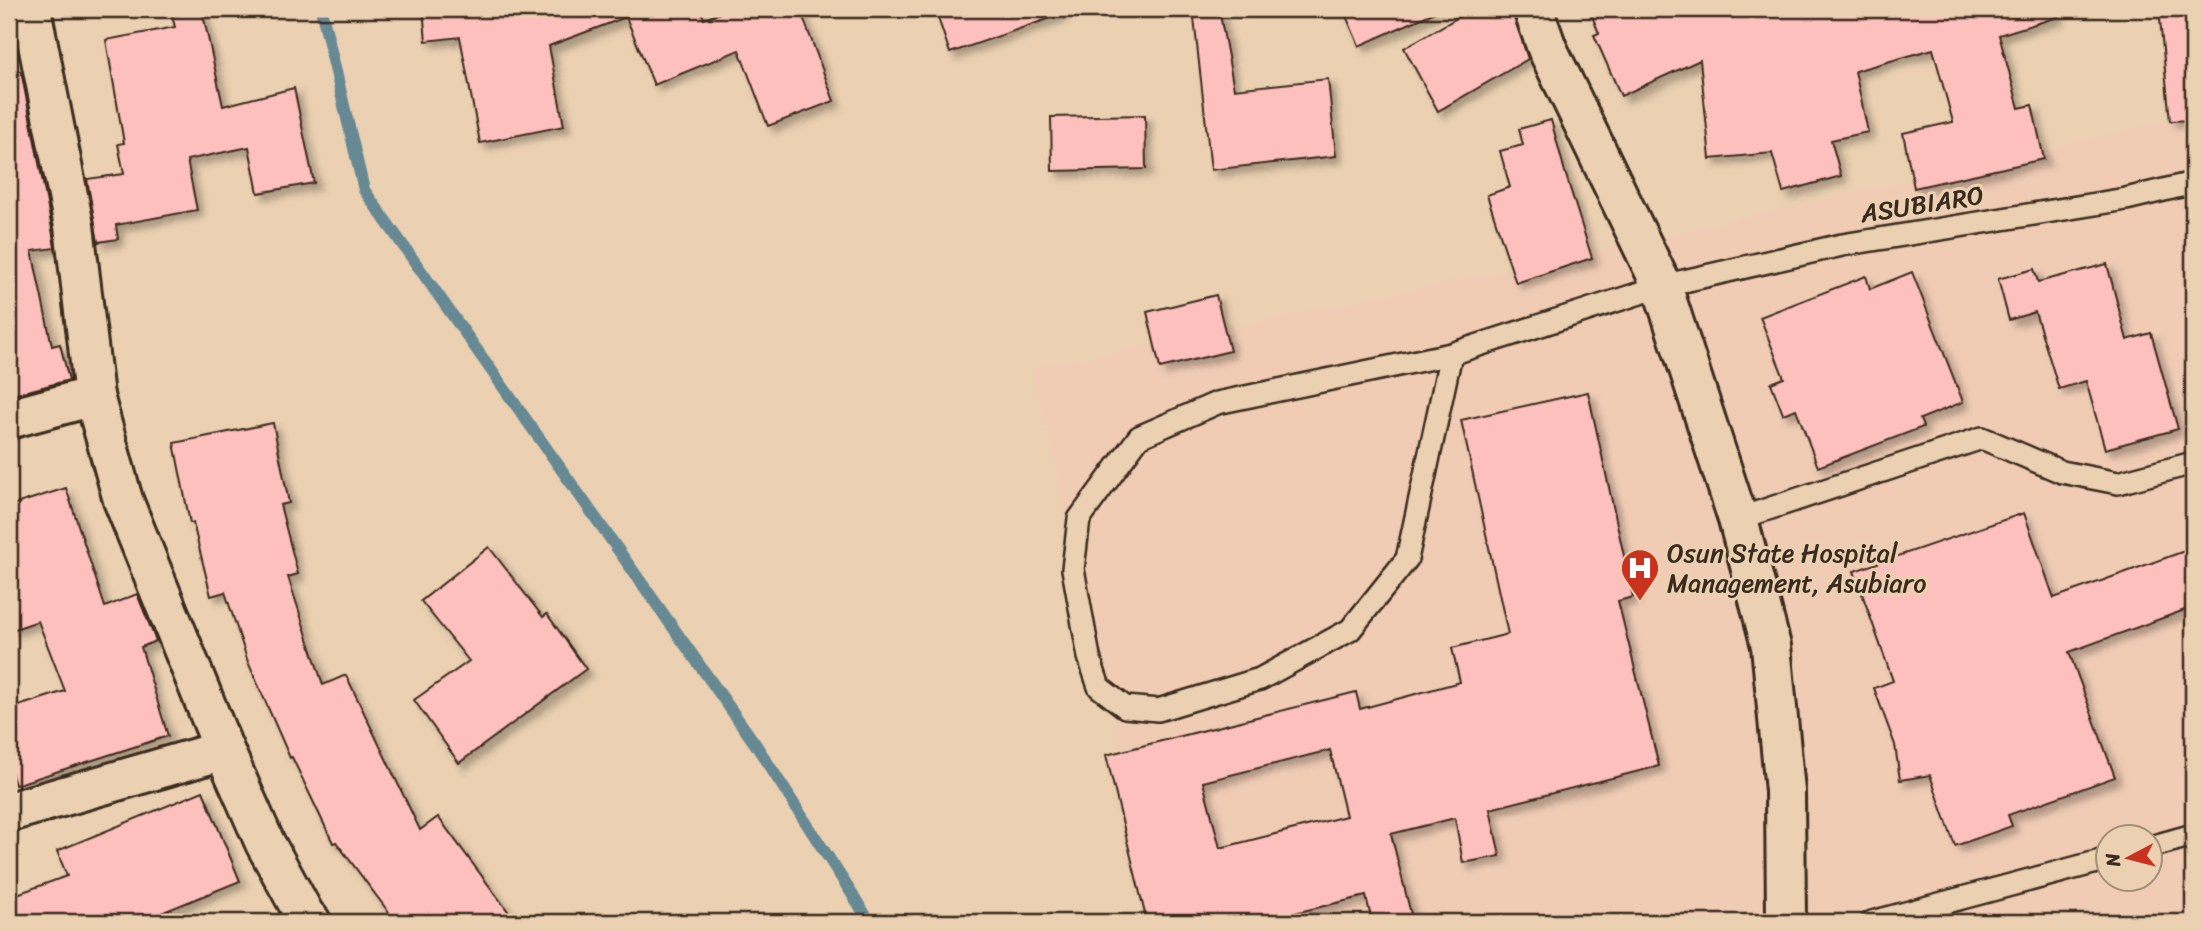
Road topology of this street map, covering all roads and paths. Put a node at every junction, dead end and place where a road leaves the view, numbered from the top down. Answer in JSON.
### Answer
{"nodes":[{"id":1,"x":31,"y":9,"type":"edge"},
{"id":2,"x":1533,"y":9,"type":"edge"},
{"id":3,"x":2193,"y":183,"type":"edge"},
{"id":4,"x":1662,"y":286,"type":"junction"},
{"id":5,"x":1451,"y":354,"type":"junction"},
{"id":6,"x":94,"y":396,"type":"junction"},
{"id":7,"x":9,"y":419,"type":"edge"},
{"id":8,"x":2193,"y":463,"type":"edge"},
{"id":9,"x":1738,"y":519,"type":"junction"},
{"id":10,"x":224,"y":750,"type":"junction"},
{"id":11,"x":9,"y":812,"type":"edge"},
{"id":12,"x":2193,"y":835,"type":"edge"},
{"id":13,"x":2164,"y":843,"type":"edge"},
{"id":14,"x":2094,"y":863,"type":"edge"},
{"id":15,"x":311,"y":922,"type":"edge"},
{"id":16,"x":1786,"y":922,"type":"edge"},
{"id":17,"x":1872,"y":922,"type":"edge"}],
"edges":[{"from":1,"to":6,"type":"street"},
{"from":2,"to":4,"type":"street"},
{"from":3,"to":4,"type":"lane","name":"ASUBIARO"},
{"from":4,"to":5,"type":"lane","name":"ASUBIARO"},
{"from":4,"to":9,"type":"street"},
{"from":5,"to":5,"type":"lane","name":"ASUBIARO"},
{"from":6,"to":7,"type":"street"},
{"from":6,"to":10,"type":"street"},
{"from":8,"to":9,"type":"lane"},
{"from":9,"to":16,"type":"street"},
{"from":10,"to":11,"type":"street"},
{"from":10,"to":15,"type":"street"},
{"from":12,"to":13,"type":"lane"},
{"from":14,"to":17,"type":"lane"}]}
